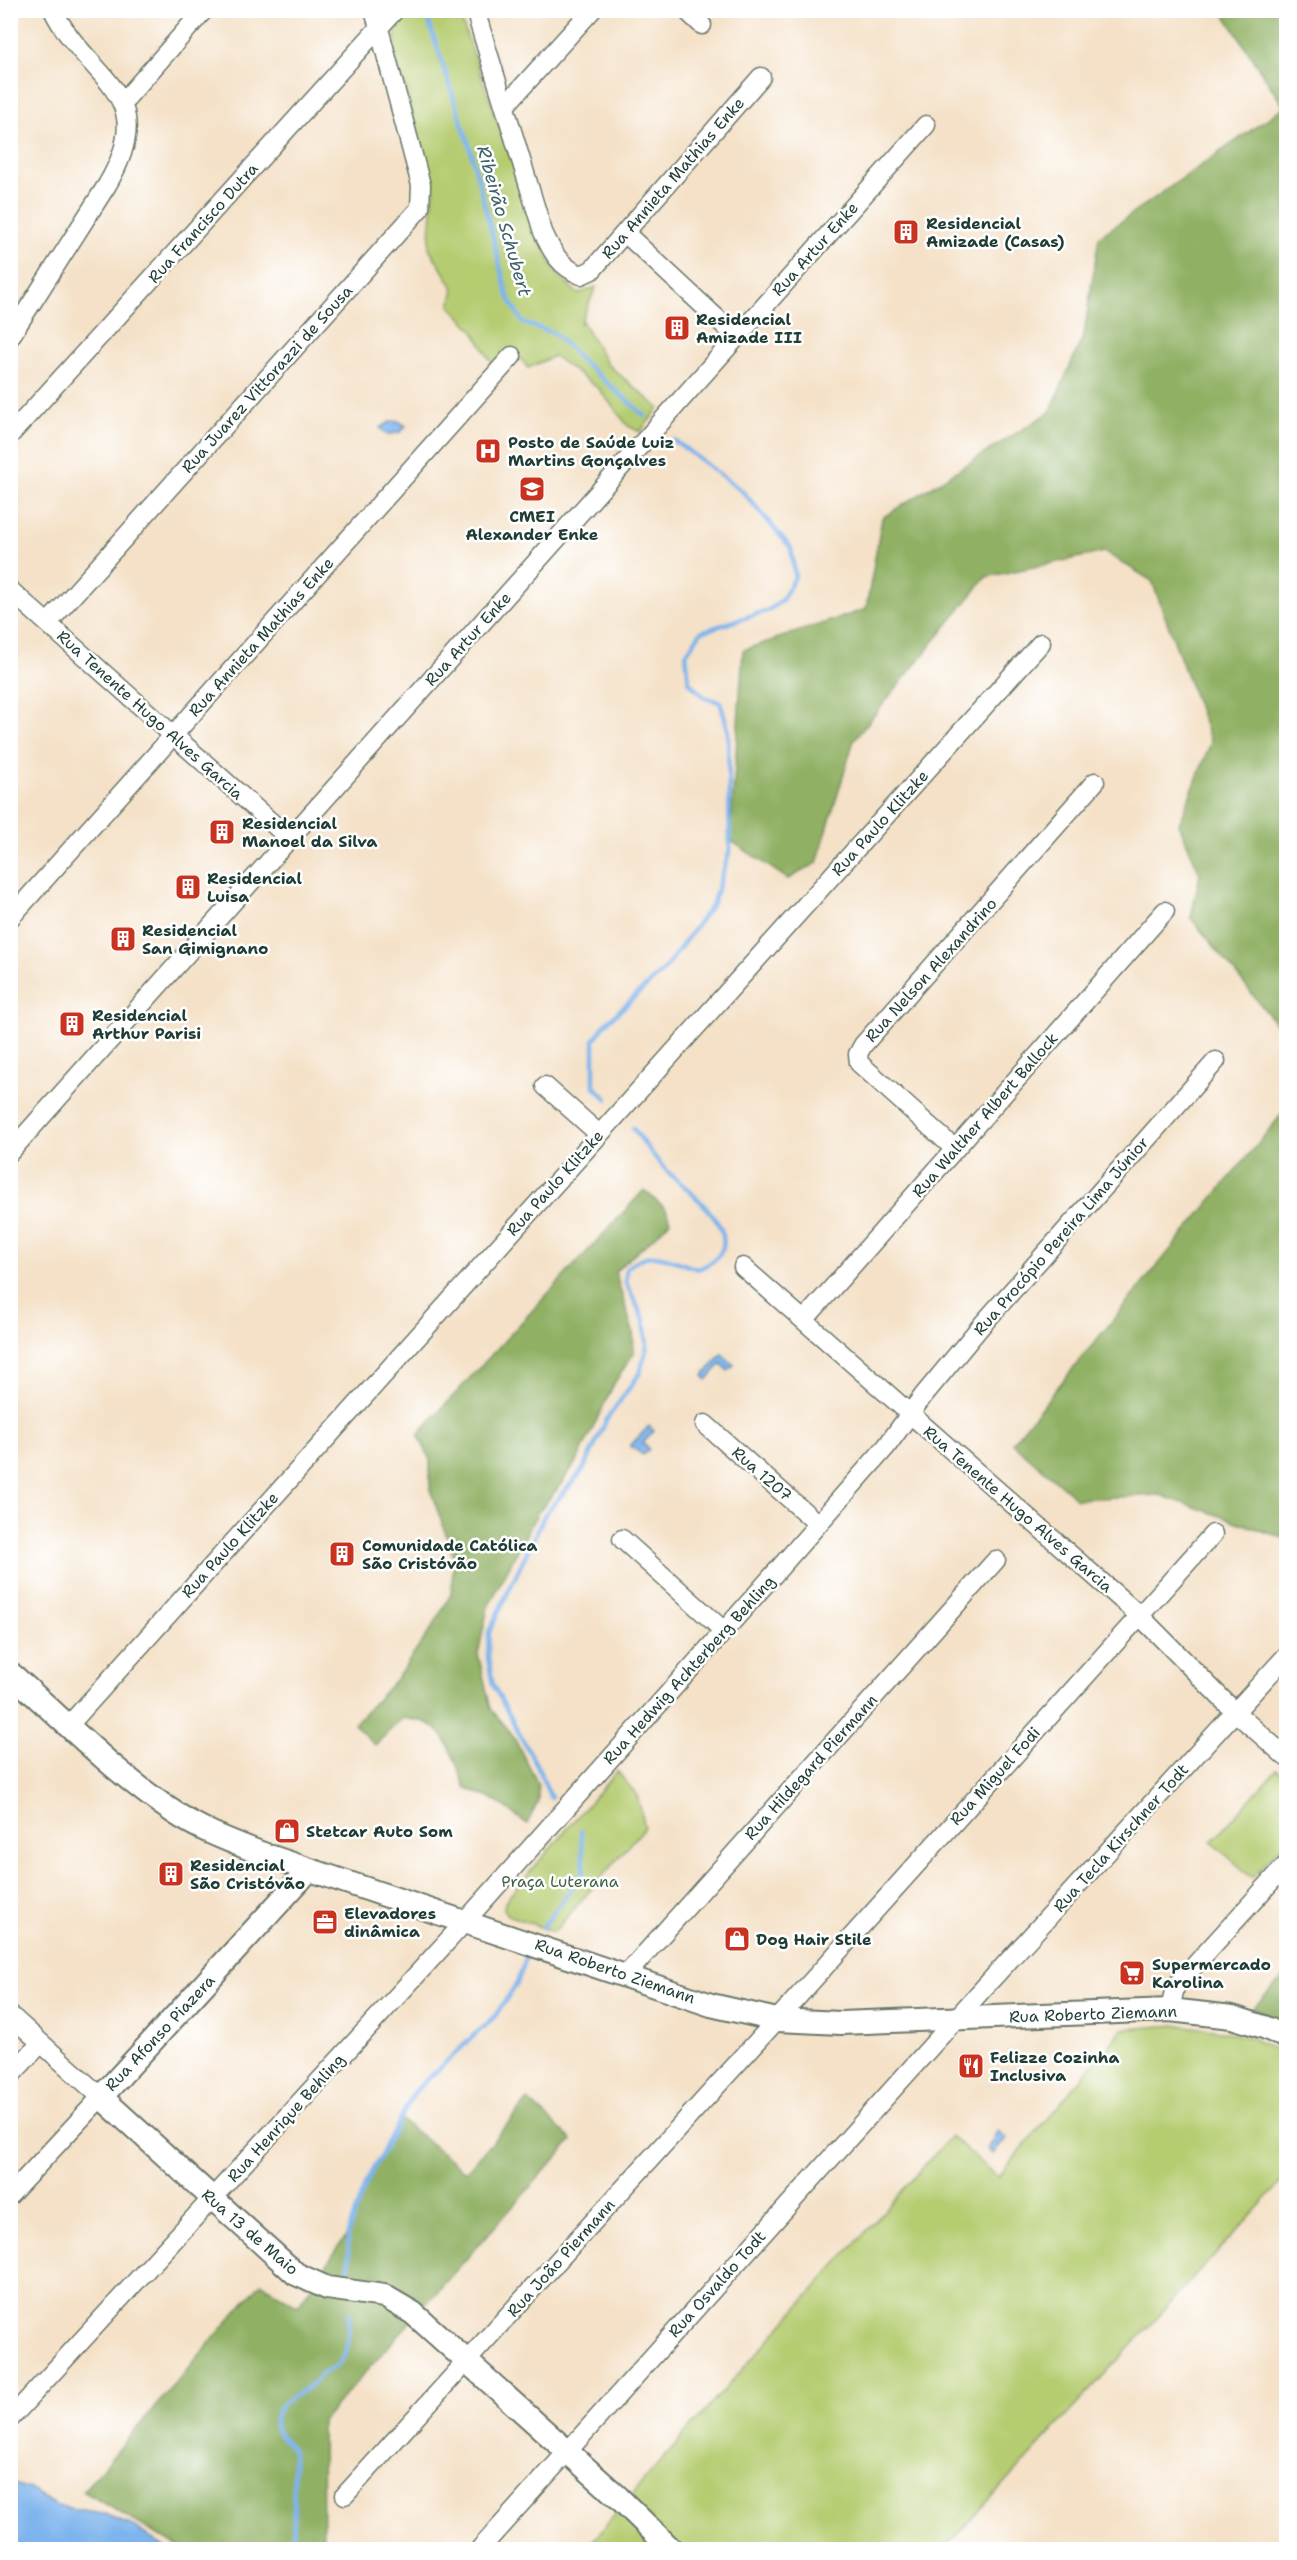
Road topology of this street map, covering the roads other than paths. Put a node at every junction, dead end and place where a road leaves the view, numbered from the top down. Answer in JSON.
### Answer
{"nodes":[{"id":1,"x":53,"y":10,"type":"edge"},
{"id":2,"x":204,"y":10,"type":"edge"},
{"id":3,"x":374,"y":10,"type":"edge"},
{"id":4,"x":395,"y":10,"type":"edge"},
{"id":5,"x":475,"y":10,"type":"edge"},
{"id":6,"x":592,"y":10,"type":"edge"},
{"id":7,"x":686,"y":10,"type":"edge"},
{"id":8,"x":702,"y":25,"type":"dead end"},
{"id":9,"x":378,"y":29,"type":"junction"},
{"id":10,"x":761,"y":77,"type":"dead end"},
{"id":11,"x":123,"y":102,"type":"junction"},
{"id":12,"x":506,"y":106,"type":"junction"},
{"id":13,"x":926,"y":125,"type":"dead end"},
{"id":14,"x":625,"y":233,"type":"junction"},
{"id":15,"x":10,"y":337,"type":"edge"},
{"id":16,"x":737,"y":337,"type":"junction"},
{"id":17,"x":512,"y":356,"type":"dead end"},
{"id":18,"x":10,"y":435,"type":"edge"},
{"id":19,"x":10,"y":590,"type":"edge"},
{"id":20,"x":48,"y":623,"type":"junction"},
{"id":21,"x":1041,"y":643,"type":"dead end"},
{"id":22,"x":172,"y":736,"type":"junction"},
{"id":23,"x":1095,"y":782,"type":"dead end"},
{"id":24,"x":290,"y":839,"type":"junction"},
{"id":25,"x":1165,"y":911,"type":"dead end"},
{"id":26,"x":10,"y":918,"type":"edge"},
{"id":27,"x":1216,"y":1061,"type":"dead end"},
{"id":28,"x":544,"y":1086,"type":"dead end"},
{"id":29,"x":599,"y":1134,"type":"junction"},
{"id":30,"x":956,"y":1149,"type":"junction"},
{"id":31,"x":10,"y":1152,"type":"edge"},
{"id":32,"x":743,"y":1267,"type":"dead end"},
{"id":33,"x":805,"y":1319,"type":"junction"},
{"id":34,"x":910,"y":1415,"type":"junction"},
{"id":35,"x":705,"y":1424,"type":"dead end"},
{"id":36,"x":818,"y":1524,"type":"junction"},
{"id":37,"x":1213,"y":1534,"type":"dead end"},
{"id":38,"x":622,"y":1539,"type":"dead end"},
{"id":39,"x":996,"y":1560,"type":"dead end"},
{"id":40,"x":1139,"y":1615,"type":"junction"},
{"id":41,"x":724,"y":1631,"type":"junction"},
{"id":42,"x":1287,"y":1656,"type":"edge"},
{"id":43,"x":10,"y":1674,"type":"edge"},
{"id":44,"x":1235,"y":1712,"type":"junction"},
{"id":45,"x":69,"y":1725,"type":"junction"},
{"id":46,"x":1287,"y":1757,"type":"edge"},
{"id":47,"x":1287,"y":1865,"type":"edge"},
{"id":48,"x":309,"y":1870,"type":"junction"},
{"id":49,"x":464,"y":1922,"type":"junction"},
{"id":50,"x":626,"y":1975,"type":"junction"},
{"id":51,"x":1170,"y":2010,"type":"junction"},
{"id":52,"x":10,"y":2015,"type":"edge"},
{"id":53,"x":956,"y":2019,"type":"junction"},
{"id":54,"x":777,"y":2020,"type":"junction"},
{"id":55,"x":1287,"y":2037,"type":"edge"},
{"id":56,"x":38,"y":2040,"type":"junction"},
{"id":57,"x":10,"y":2063,"type":"edge"},
{"id":58,"x":10,"y":2076,"type":"edge"},
{"id":59,"x":100,"y":2097,"type":"junction"},
{"id":60,"x":10,"y":2195,"type":"edge"},
{"id":61,"x":212,"y":2199,"type":"junction"},
{"id":62,"x":467,"y":2361,"type":"junction"},
{"id":63,"x":10,"y":2419,"type":"edge"},
{"id":64,"x":567,"y":2451,"type":"junction"},
{"id":65,"x":345,"y":2495,"type":"dead end"},
{"id":66,"x":479,"y":2550,"type":"edge"},
{"id":67,"x":672,"y":2550,"type":"edge"}],
"edges":[{"from":1,"to":11,"type":"street"},
{"from":2,"to":11,"type":"street"},
{"from":3,"to":9,"type":"street","name":"Rua Juarez Vittorazzi de Sousa"},
{"from":4,"to":9,"type":"street","name":"Rua Francisco Dutra"},
{"from":5,"to":12,"type":"street"},
{"from":6,"to":12,"type":"street"},
{"from":7,"to":8,"type":"street"},
{"from":9,"to":18,"type":"street","name":"Rua Francisco Dutra"},
{"from":9,"to":20,"type":"street","name":"Rua Juarez Vittorazzi de Sousa"},
{"from":10,"to":14,"type":"street","name":"Rua Annieta Mathias Enke"},
{"from":11,"to":15,"type":"street"},
{"from":12,"to":14,"type":"street","name":"Rua Annieta Mathias Enke"},
{"from":13,"to":16,"type":"street","name":"Rua Artur Enke"},
{"from":14,"to":16,"type":"street"},
{"from":16,"to":24,"type":"street","name":"Rua Artur Enke"},
{"from":17,"to":22,"type":"street","name":"Rua Annieta Mathias Enke"},
{"from":19,"to":20,"type":"street","name":"Rua Tenente Hugo Alves Garcia"},
{"from":20,"to":22,"type":"street","name":"Rua Tenente Hugo Alves Garcia"},
{"from":21,"to":29,"type":"street","name":"Rua Paulo Klitzke"},
{"from":22,"to":24,"type":"street","name":"Rua Tenente Hugo Alves Garcia"},
{"from":22,"to":26,"type":"street","name":"Rua Annieta Mathias Enke"},
{"from":23,"to":30,"type":"street","name":"Rua Nelson Alexandrino"},
{"from":24,"to":31,"type":"street","name":"Rua Artur Enke"},
{"from":25,"to":30,"type":"street","name":"Rua Walther Albert Ballock"},
{"from":27,"to":34,"type":"street","name":"Rua Procópio Pereira Lima Júnior"},
{"from":28,"to":29,"type":"street"},
{"from":29,"to":45,"type":"street","name":"Rua Paulo Klitzke"},
{"from":30,"to":33,"type":"street","name":"Rua Walther Albert Ballock"},
{"from":32,"to":33,"type":"street","name":"Rua Tenente Hugo Alves Garcia"},
{"from":33,"to":34,"type":"street","name":"Rua Tenente Hugo Alves Garcia"},
{"from":34,"to":36,"type":"street","name":"Rua Hedwig Achterberg Behling"},
{"from":34,"to":40,"type":"street","name":"Rua Tenente Hugo Alves Garcia"},
{"from":35,"to":36,"type":"street","name":"Rua 1207"},
{"from":36,"to":41,"type":"street","name":"Rua Hedwig Achterberg Behling"},
{"from":37,"to":40,"type":"street","name":"Rua Miguel Fodi"},
{"from":38,"to":41,"type":"street"},
{"from":39,"to":50,"type":"street","name":"Rua Hildegard Piermann"},
{"from":40,"to":44,"type":"street","name":"Rua Tenente Hugo Alves Garcia"},
{"from":40,"to":54,"type":"street","name":"Rua Miguel Fodi"},
{"from":41,"to":49,"type":"street","name":"Rua Hedwig Achterberg Behling"},
{"from":42,"to":44,"type":"street","name":"Rua Tecla Kirschner Todt"},
{"from":43,"to":45,"type":"main road","name":"Rua Roberto Ziemann"},
{"from":44,"to":46,"type":"street","name":"Rua Tenente Hugo Alves Garcia"},
{"from":44,"to":53,"type":"street","name":"Rua Tecla Kirschner Todt"},
{"from":45,"to":48,"type":"main road","name":"Rua Roberto Ziemann"},
{"from":47,"to":51,"type":"street"},
{"from":48,"to":49,"type":"main road","name":"Rua Roberto Ziemann"},
{"from":48,"to":59,"type":"main road","name":"Rua Afonso Piazera"},
{"from":49,"to":50,"type":"main road","name":"Rua Roberto Ziemann"},
{"from":49,"to":61,"type":"street","name":"Rua Henrique Behling"},
{"from":50,"to":54,"type":"main road","name":"Rua Roberto Ziemann"},
{"from":51,"to":53,"type":"main road","name":"Rua Roberto Ziemann"},
{"from":51,"to":55,"type":"main road","name":"Rua Roberto Ziemann"},
{"from":52,"to":56,"type":"street","name":"Rua 13 de Maio"},
{"from":53,"to":54,"type":"main road","name":"Rua Roberto Ziemann"},
{"from":53,"to":64,"type":"street","name":"Rua Osvaldo Todt"},
{"from":54,"to":62,"type":"street","name":"Rua João Piermann"},
{"from":56,"to":57,"type":"street"},
{"from":56,"to":58,"type":"street"},
{"from":56,"to":59,"type":"street","name":"Rua 13 de Maio"},
{"from":59,"to":60,"type":"street","name":"Rua Afonso Piazera"},
{"from":59,"to":61,"type":"main road","name":"Rua 13 de Maio"},
{"from":61,"to":62,"type":"main road","name":"Rua 13 de Maio"},
{"from":61,"to":63,"type":"street","name":"Rua Henrique Behling"},
{"from":62,"to":64,"type":"main road","name":"Rua 13 de Maio"},
{"from":62,"to":65,"type":"street","name":"Rua João Piermann"},
{"from":64,"to":66,"type":"street","name":"Rua Osvaldo Todt"},
{"from":64,"to":67,"type":"main road","name":"Rua 13 de Maio"}]}
